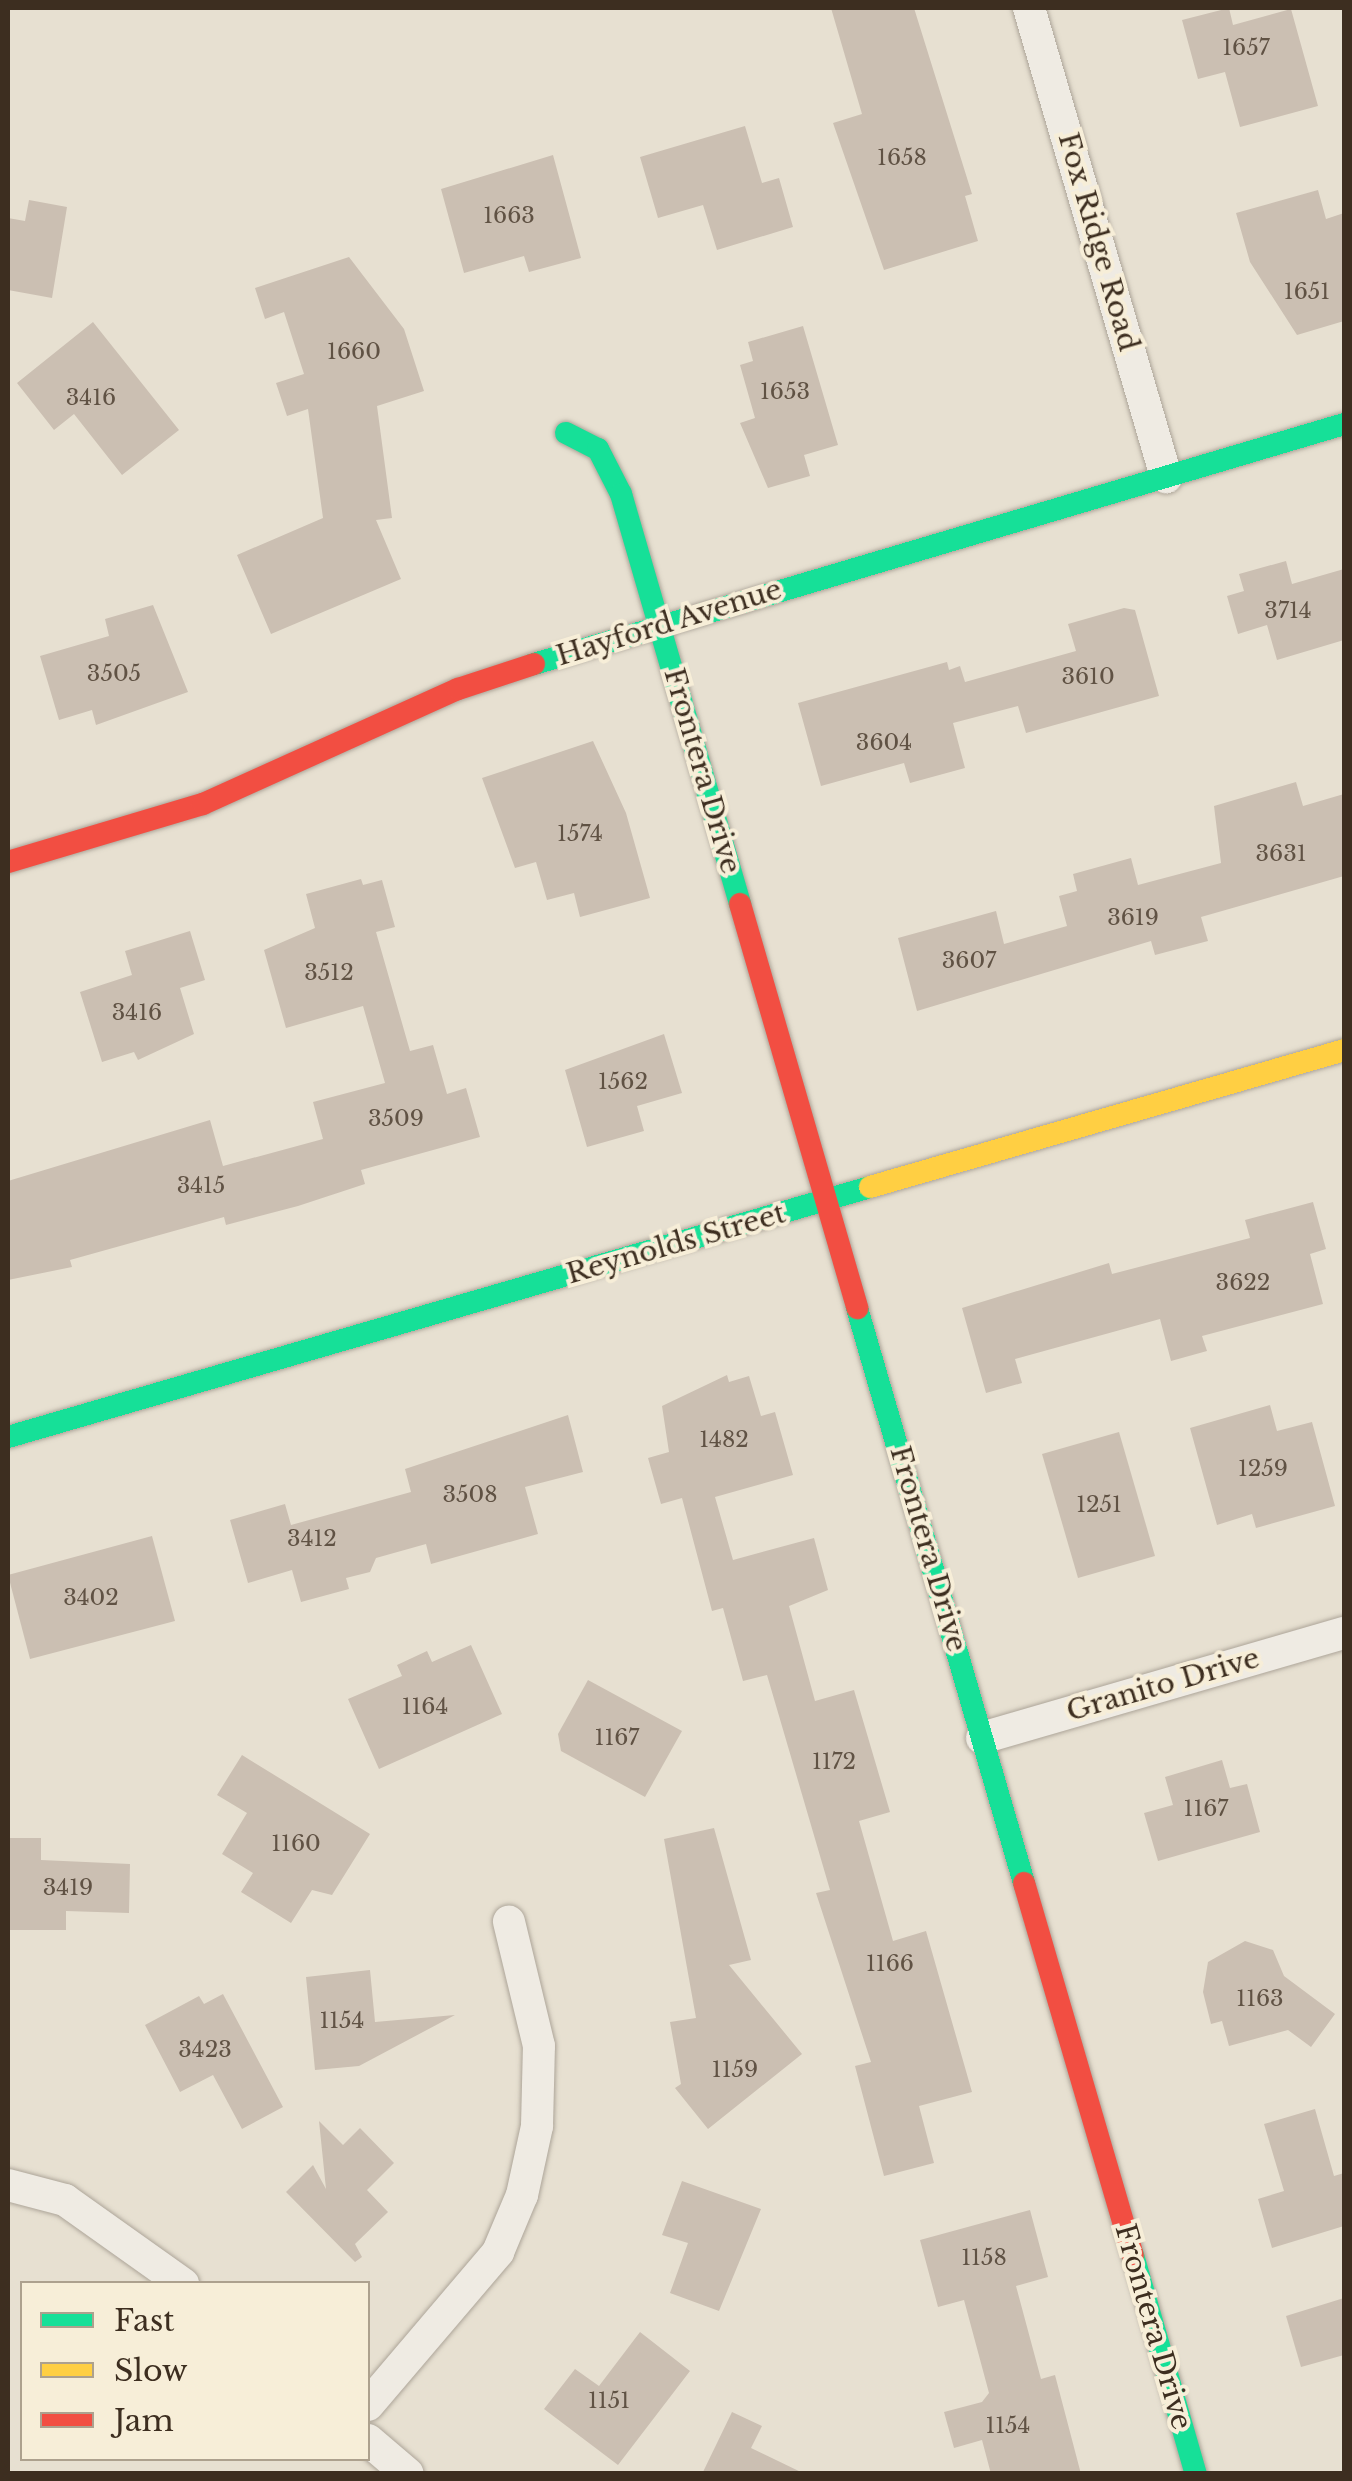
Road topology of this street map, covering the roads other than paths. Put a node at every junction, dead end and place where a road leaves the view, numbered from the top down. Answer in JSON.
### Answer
{"nodes":[{"id":1,"x":1030,"y":8,"type":"edge"},
{"id":2,"x":1344,"y":424,"type":"edge"},
{"id":3,"x":566,"y":433,"type":"dead end"},
{"id":4,"x":1166,"y":477,"type":"junction"},
{"id":5,"x":660,"y":624,"type":"junction"},
{"id":6,"x":8,"y":862,"type":"edge"},
{"id":7,"x":1344,"y":1050,"type":"edge"},
{"id":8,"x":826,"y":1200,"type":"junction"},
{"id":9,"x":8,"y":1437,"type":"edge"},
{"id":10,"x":1344,"y":1633,"type":"edge"},
{"id":11,"x":982,"y":1738,"type":"junction"},
{"id":12,"x":509,"y":1922,"type":"dead end"},
{"id":13,"x":8,"y":2185,"type":"edge"},
{"id":14,"x":179,"y":2281,"type":"edge"},
{"id":15,"x":370,"y":2403,"type":"edge"},
{"id":16,"x":370,"y":2442,"type":"edge"},
{"id":17,"x":408,"y":2474,"type":"edge"},
{"id":18,"x":1196,"y":2474,"type":"edge"}],
"edges":[{"from":1,"to":4,"type":"street","name":"Fox Ridge Road"},
{"from":2,"to":4,"type":"street","name":"Hayford Avenue"},
{"from":3,"to":5,"type":"street","name":"Frontera Drive"},
{"from":4,"to":5,"type":"street","name":"Hayford Avenue"},
{"from":5,"to":6,"type":"street","name":"Hayford Avenue"},
{"from":5,"to":8,"type":"street","name":"Frontera Drive"},
{"from":7,"to":8,"type":"street","name":"Reynolds Street"},
{"from":8,"to":9,"type":"street","name":"Reynolds Street"},
{"from":8,"to":11,"type":"street","name":"Frontera Drive"},
{"from":10,"to":11,"type":"street","name":"Granito Drive"},
{"from":11,"to":18,"type":"street","name":"Frontera Drive"},
{"from":12,"to":15,"type":"street"},
{"from":13,"to":14,"type":"street"},
{"from":16,"to":17,"type":"street"}]}
